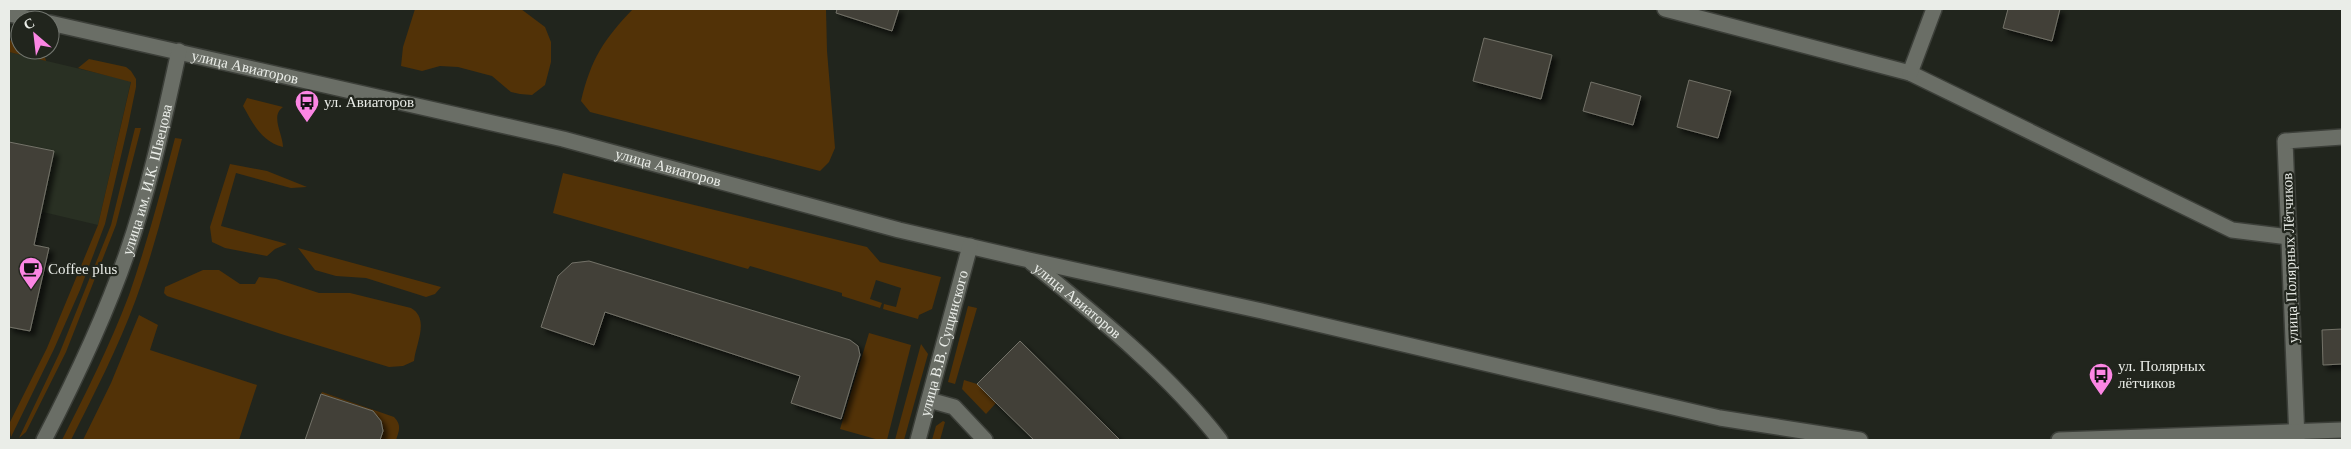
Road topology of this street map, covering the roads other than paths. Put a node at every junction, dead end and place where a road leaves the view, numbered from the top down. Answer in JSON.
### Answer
{"nodes":[{"id":1,"x":1664,"y":9,"type":"edge"},
{"id":2,"x":1934,"y":9,"type":"edge"},
{"id":3,"x":60,"y":25,"type":"edge"},
{"id":4,"x":179,"y":51,"type":"junction"},
{"id":5,"x":1910,"y":73,"type":"junction"},
{"id":6,"x":2342,"y":137,"type":"edge"},
{"id":7,"x":2289,"y":237,"type":"junction"},
{"id":8,"x":970,"y":246,"type":"junction"},
{"id":9,"x":1029,"y":260,"type":"junction"},
{"id":10,"x":929,"y":400,"type":"junction"},
{"id":11,"x":2342,"y":430,"type":"edge"},
{"id":12,"x":2296,"y":436,"type":"edge"},
{"id":13,"x":44,"y":440,"type":"edge"},
{"id":14,"x":918,"y":440,"type":"edge"},
{"id":15,"x":985,"y":440,"type":"edge"},
{"id":16,"x":1220,"y":440,"type":"edge"},
{"id":17,"x":1860,"y":440,"type":"edge"},
{"id":18,"x":2059,"y":440,"type":"edge"}],
"edges":[{"from":1,"to":5,"type":"street"},
{"from":2,"to":5,"type":"street"},
{"from":3,"to":4,"type":"street","name":"улица Авиаторов"},
{"from":4,"to":8,"type":"street","name":"улица Авиаторов"},
{"from":4,"to":13,"type":"street","name":"улица им. И.К. Швецова"},
{"from":5,"to":7,"type":"street"},
{"from":6,"to":7,"type":"street","name":"улица Полярных Лётчиков"},
{"from":7,"to":12,"type":"street","name":"улица Полярных Лётчиков"},
{"from":8,"to":9,"type":"street","name":"улица Авиаторов"},
{"from":8,"to":10,"type":"street","name":"улица В.В. Сущинского"},
{"from":9,"to":16,"type":"street","name":"улица Авиаторов"},
{"from":9,"to":17,"type":"street"},
{"from":10,"to":14,"type":"street","name":"улица В.В. Сущинского"},
{"from":10,"to":15,"type":"street"},
{"from":11,"to":12,"type":"street"},
{"from":12,"to":18,"type":"street"}]}
